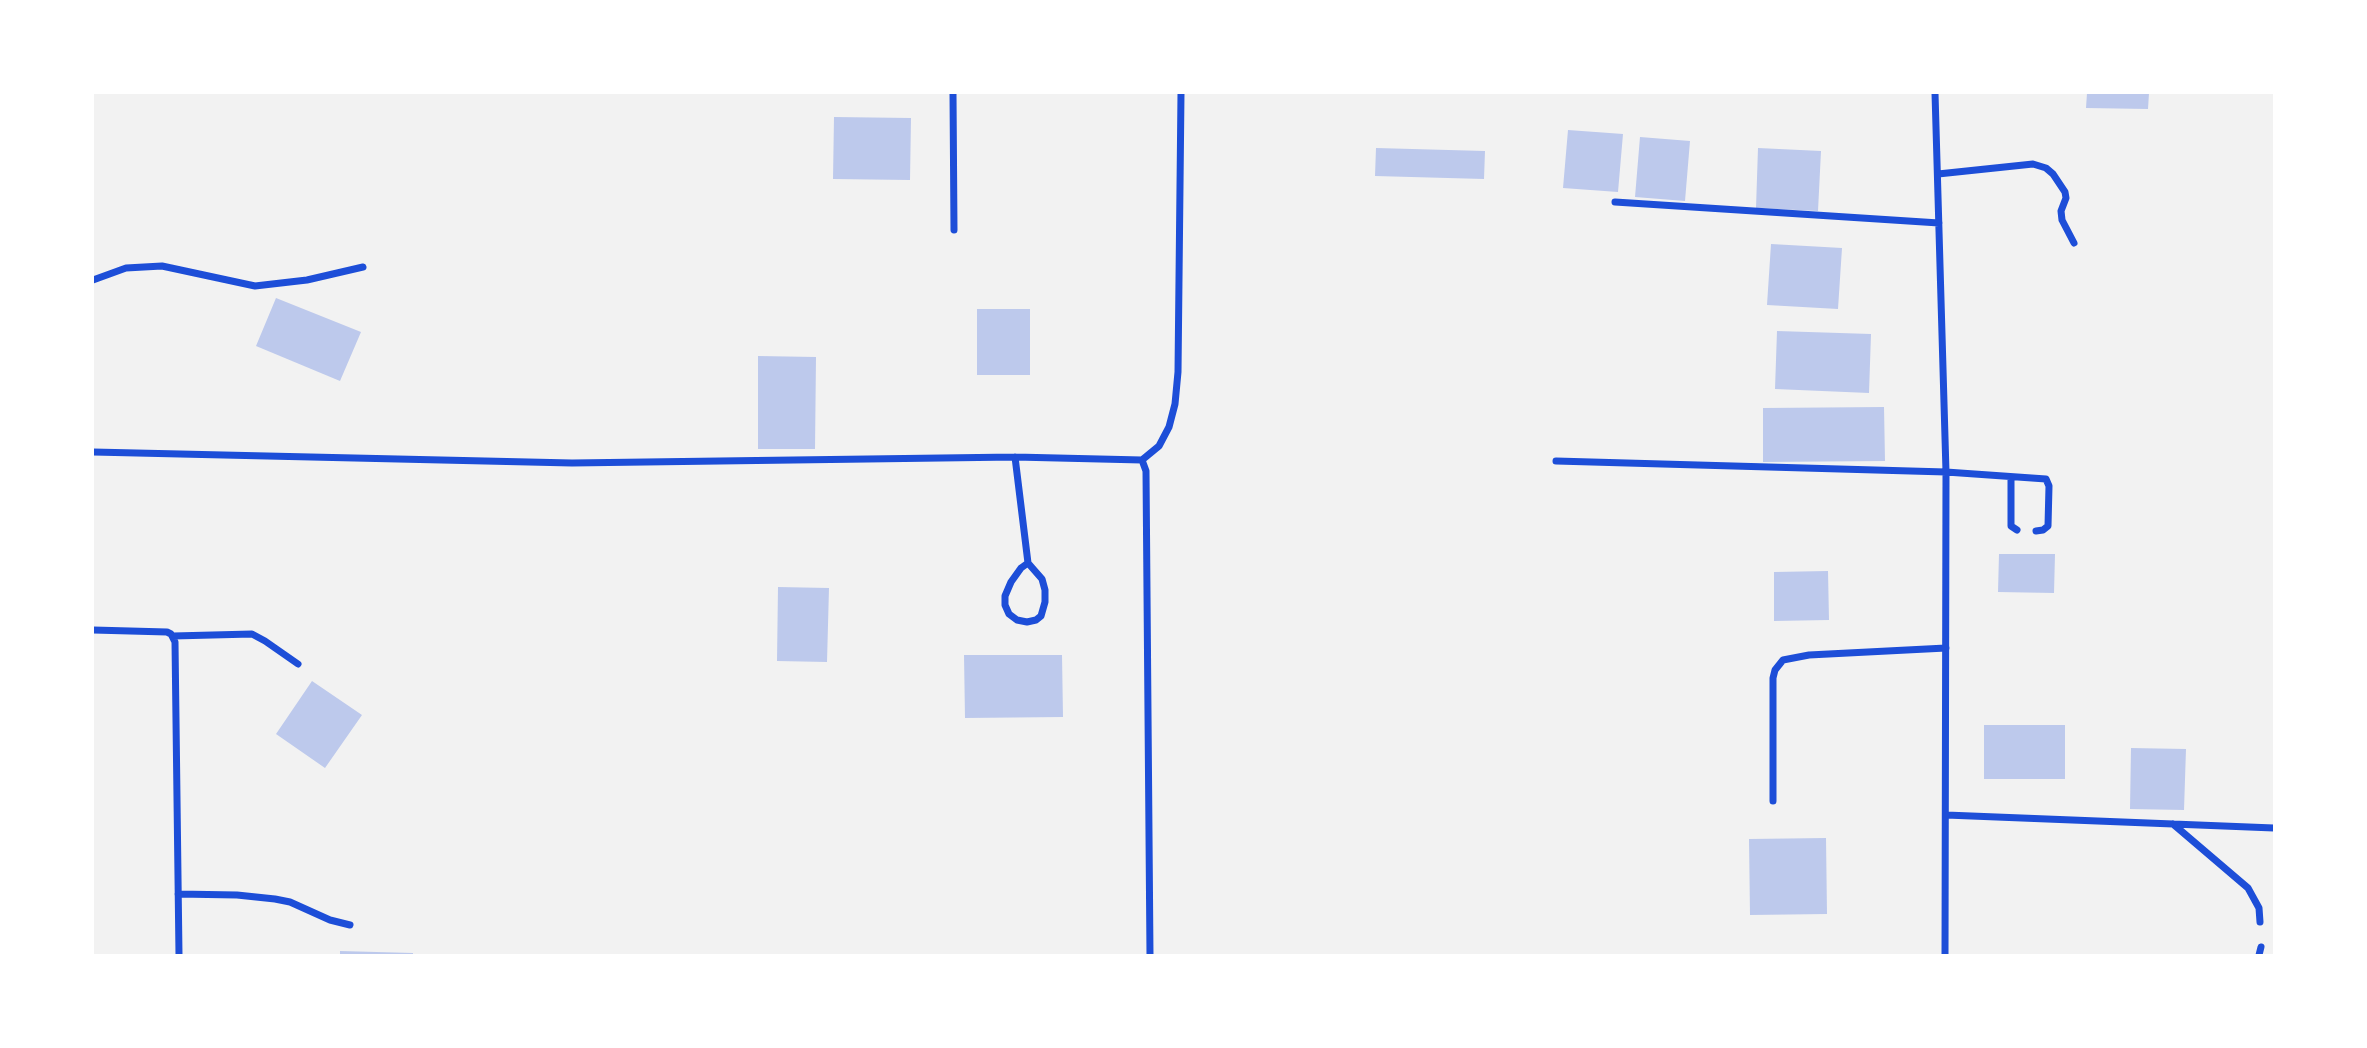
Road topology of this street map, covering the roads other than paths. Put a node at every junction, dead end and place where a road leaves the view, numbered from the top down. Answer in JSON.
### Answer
{"nodes":[{"id":1,"x":953,"y":93,"type":"edge"},
{"id":2,"x":1181,"y":93,"type":"edge"},
{"id":3,"x":1936,"y":93,"type":"edge"},
{"id":4,"x":1938,"y":174,"type":"junction"},
{"id":5,"x":1615,"y":202,"type":"dead end"},
{"id":6,"x":1939,"y":223,"type":"junction"},
{"id":7,"x":954,"y":230,"type":"dead end"},
{"id":8,"x":2074,"y":243,"type":"dead end"},
{"id":9,"x":363,"y":267,"type":"dead end"},
{"id":10,"x":93,"y":280,"type":"edge"},
{"id":11,"x":93,"y":452,"type":"edge"},
{"id":12,"x":1015,"y":457,"type":"junction"},
{"id":13,"x":1142,"y":460,"type":"junction"},
{"id":14,"x":1556,"y":461,"type":"dead end"},
{"id":15,"x":1946,"y":472,"type":"junction"},
{"id":16,"x":2011,"y":477,"type":"junction"},
{"id":17,"x":2018,"y":530,"type":"dead end"},
{"id":18,"x":2036,"y":531,"type":"dead end"},
{"id":19,"x":1028,"y":563,"type":"junction"},
{"id":20,"x":93,"y":631,"type":"edge"},
{"id":21,"x":173,"y":636,"type":"junction"},
{"id":22,"x":1947,"y":648,"type":"junction"},
{"id":23,"x":298,"y":664,"type":"dead end"},
{"id":24,"x":1773,"y":801,"type":"dead end"},
{"id":25,"x":1946,"y":815,"type":"junction"},
{"id":26,"x":2173,"y":824,"type":"junction"},
{"id":27,"x":2274,"y":828,"type":"edge"},
{"id":28,"x":178,"y":894,"type":"junction"},
{"id":29,"x":2260,"y":922,"type":"dead end"},
{"id":30,"x":351,"y":925,"type":"dead end"},
{"id":31,"x":2261,"y":947,"type":"dead end"},
{"id":32,"x":179,"y":955,"type":"edge"},
{"id":33,"x":1150,"y":955,"type":"edge"},
{"id":34,"x":1945,"y":955,"type":"edge"},
{"id":35,"x":2259,"y":955,"type":"edge"}],
"edges":[{"from":1,"to":7,"type":"street"},
{"from":2,"to":13,"type":"street"},
{"from":3,"to":4,"type":"street"},
{"from":4,"to":6,"type":"street"},
{"from":4,"to":8,"type":"street"},
{"from":5,"to":6,"type":"street"},
{"from":6,"to":15,"type":"street"},
{"from":9,"to":10,"type":"street"},
{"from":11,"to":12,"type":"street"},
{"from":12,"to":13,"type":"street"},
{"from":12,"to":19,"type":"street"},
{"from":13,"to":33,"type":"street"},
{"from":14,"to":15,"type":"street"},
{"from":15,"to":16,"type":"street"},
{"from":15,"to":22,"type":"street"},
{"from":16,"to":17,"type":"street"},
{"from":16,"to":18,"type":"street"},
{"from":19,"to":19,"type":"street"},
{"from":20,"to":21,"type":"street"},
{"from":21,"to":23,"type":"street"},
{"from":21,"to":28,"type":"street"},
{"from":22,"to":24,"type":"street"},
{"from":22,"to":25,"type":"street"},
{"from":25,"to":26,"type":"street"},
{"from":25,"to":34,"type":"street"},
{"from":26,"to":27,"type":"street"},
{"from":26,"to":29,"type":"street"},
{"from":28,"to":30,"type":"street"},
{"from":28,"to":32,"type":"street"},
{"from":31,"to":35,"type":"street"}]}
